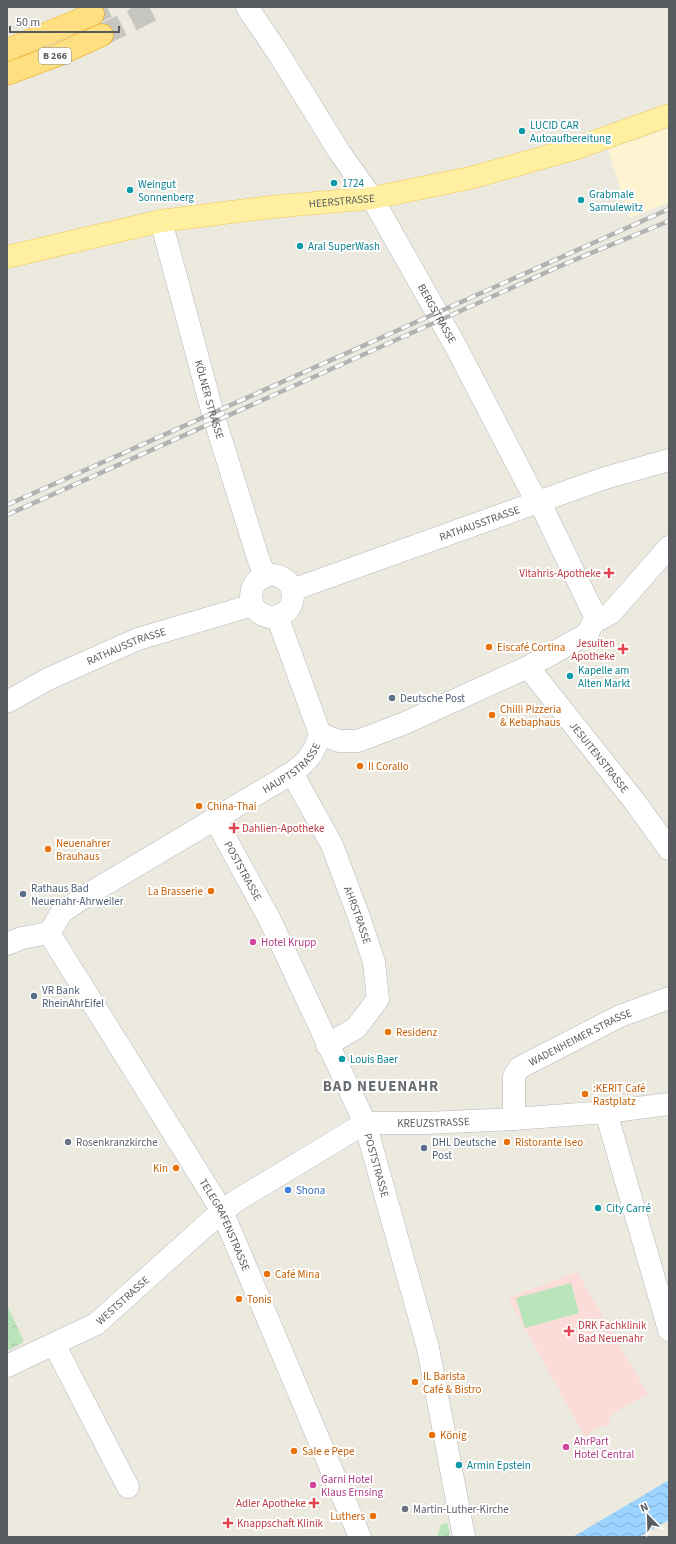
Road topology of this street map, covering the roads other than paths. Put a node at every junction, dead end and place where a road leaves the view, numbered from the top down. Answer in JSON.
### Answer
{"nodes":[{"id":1,"x":247,"y":7,"type":"edge"},
{"id":2,"x":93,"y":14,"type":"tunnel mouth"},
{"id":3,"x":102,"y":35,"type":"tunnel mouth"},
{"id":4,"x":7,"y":50,"type":"edge"},
{"id":5,"x":7,"y":74,"type":"edge"},
{"id":6,"x":669,"y":115,"type":"edge"},
{"id":7,"x":372,"y":198,"type":"junction"},
{"id":8,"x":161,"y":221,"type":"junction"},
{"id":9,"x":7,"y":257,"type":"edge"},
{"id":10,"x":669,"y":460,"type":"edge"},
{"id":11,"x":539,"y":502,"type":"junction"},
{"id":12,"x":669,"y":547,"type":"edge"},
{"id":13,"x":265,"y":576,"type":"junction"},
{"id":14,"x":292,"y":590,"type":"junction"},
{"id":15,"x":253,"y":605,"type":"junction"},
{"id":16,"x":277,"y":616,"type":"junction"},
{"id":17,"x":591,"y":628,"type":"junction"},
{"id":18,"x":528,"y":667,"type":"junction"},
{"id":19,"x":7,"y":702,"type":"edge"},
{"id":20,"x":320,"y":734,"type":"junction"},
{"id":21,"x":292,"y":774,"type":"junction"},
{"id":22,"x":214,"y":819,"type":"junction"},
{"id":23,"x":669,"y":849,"type":"edge"},
{"id":24,"x":49,"y":933,"type":"junction"},
{"id":25,"x":7,"y":944,"type":"edge"},
{"id":26,"x":669,"y":998,"type":"edge"},
{"id":27,"x":327,"y":1045,"type":"junction"},
{"id":28,"x":669,"y":1104,"type":"edge"},
{"id":29,"x":606,"y":1112,"type":"junction"},
{"id":30,"x":514,"y":1119,"type":"junction"},
{"id":31,"x":364,"y":1124,"type":"junction"},
{"id":32,"x":222,"y":1211,"type":"junction"},
{"id":33,"x":669,"y":1330,"type":"edge"},
{"id":34,"x":54,"y":1344,"type":"junction"},
{"id":35,"x":7,"y":1366,"type":"edge"},
{"id":36,"x":128,"y":1487,"type":"dead end"},
{"id":37,"x":360,"y":1537,"type":"edge"},
{"id":38,"x":464,"y":1537,"type":"edge"}],
"edges":[{"from":1,"to":7,"type":"street","name":"BERGSTRASSE"},
{"from":2,"to":4,"type":"highway","number":"B 266"},
{"from":3,"to":5,"type":"highway","number":"B 266"},
{"from":6,"to":7,"type":"main road","name":"HEERSTRASSE"},
{"from":7,"to":8,"type":"main road","name":"HEERSTRASSE"},
{"from":7,"to":11,"type":"street","name":"BERGSTRASSE"},
{"from":8,"to":9,"type":"main road","name":"HEERSTRASSE"},
{"from":8,"to":13,"type":"street","name":"KÖLNER STRASSE"},
{"from":10,"to":11,"type":"street","name":"RATHAUSSTRASSE"},
{"from":11,"to":14,"type":"street","name":"RATHAUSSTRASSE"},
{"from":11,"to":17,"type":"street","name":"BERGSTRASSE"},
{"from":12,"to":17,"type":"street","name":"HAUPTSTRASSE"},
{"from":13,"to":14,"type":"street"},
{"from":13,"to":15,"type":"street"},
{"from":14,"to":16,"type":"street"},
{"from":15,"to":16,"type":"street"},
{"from":15,"to":19,"type":"street","name":"RATHAUSSTRASSE"},
{"from":16,"to":20,"type":"street"},
{"from":17,"to":18,"type":"street","name":"HAUPTSTRASSE"},
{"from":18,"to":20,"type":"street","name":"HAUPTSTRASSE"},
{"from":18,"to":23,"type":"street","name":"JESUITENSTRASSE"},
{"from":20,"to":21,"type":"street","name":"HAUPTSTRASSE"},
{"from":21,"to":22,"type":"street","name":"HAUPTSTRASSE"},
{"from":21,"to":27,"type":"street","name":"AHRSTRASSE"},
{"from":22,"to":24,"type":"street","name":"HAUPTSTRASSE"},
{"from":22,"to":27,"type":"street","name":"POSTSTRASSE"},
{"from":24,"to":25,"type":"street"},
{"from":24,"to":32,"type":"street","name":"TELEGRAFENSTRASSE"},
{"from":26,"to":30,"type":"street","name":"WADENHEIMER STRASSE"},
{"from":27,"to":31,"type":"street","name":"POSTSTRASSE"},
{"from":28,"to":29,"type":"street","name":"KREUZSTRASSE"},
{"from":29,"to":30,"type":"street","name":"KREUZSTRASSE"},
{"from":29,"to":33,"type":"street"},
{"from":30,"to":31,"type":"street","name":"KREUZSTRASSE"},
{"from":31,"to":32,"type":"street"},
{"from":31,"to":38,"type":"street","name":"POSTSTRASSE"},
{"from":32,"to":34,"type":"street","name":"WESTSTRASSE"},
{"from":32,"to":37,"type":"street","name":"TELEGRAFENSTRASSE"},
{"from":34,"to":35,"type":"street","name":"WESTSTRASSE"},
{"from":34,"to":36,"type":"street"}]}
